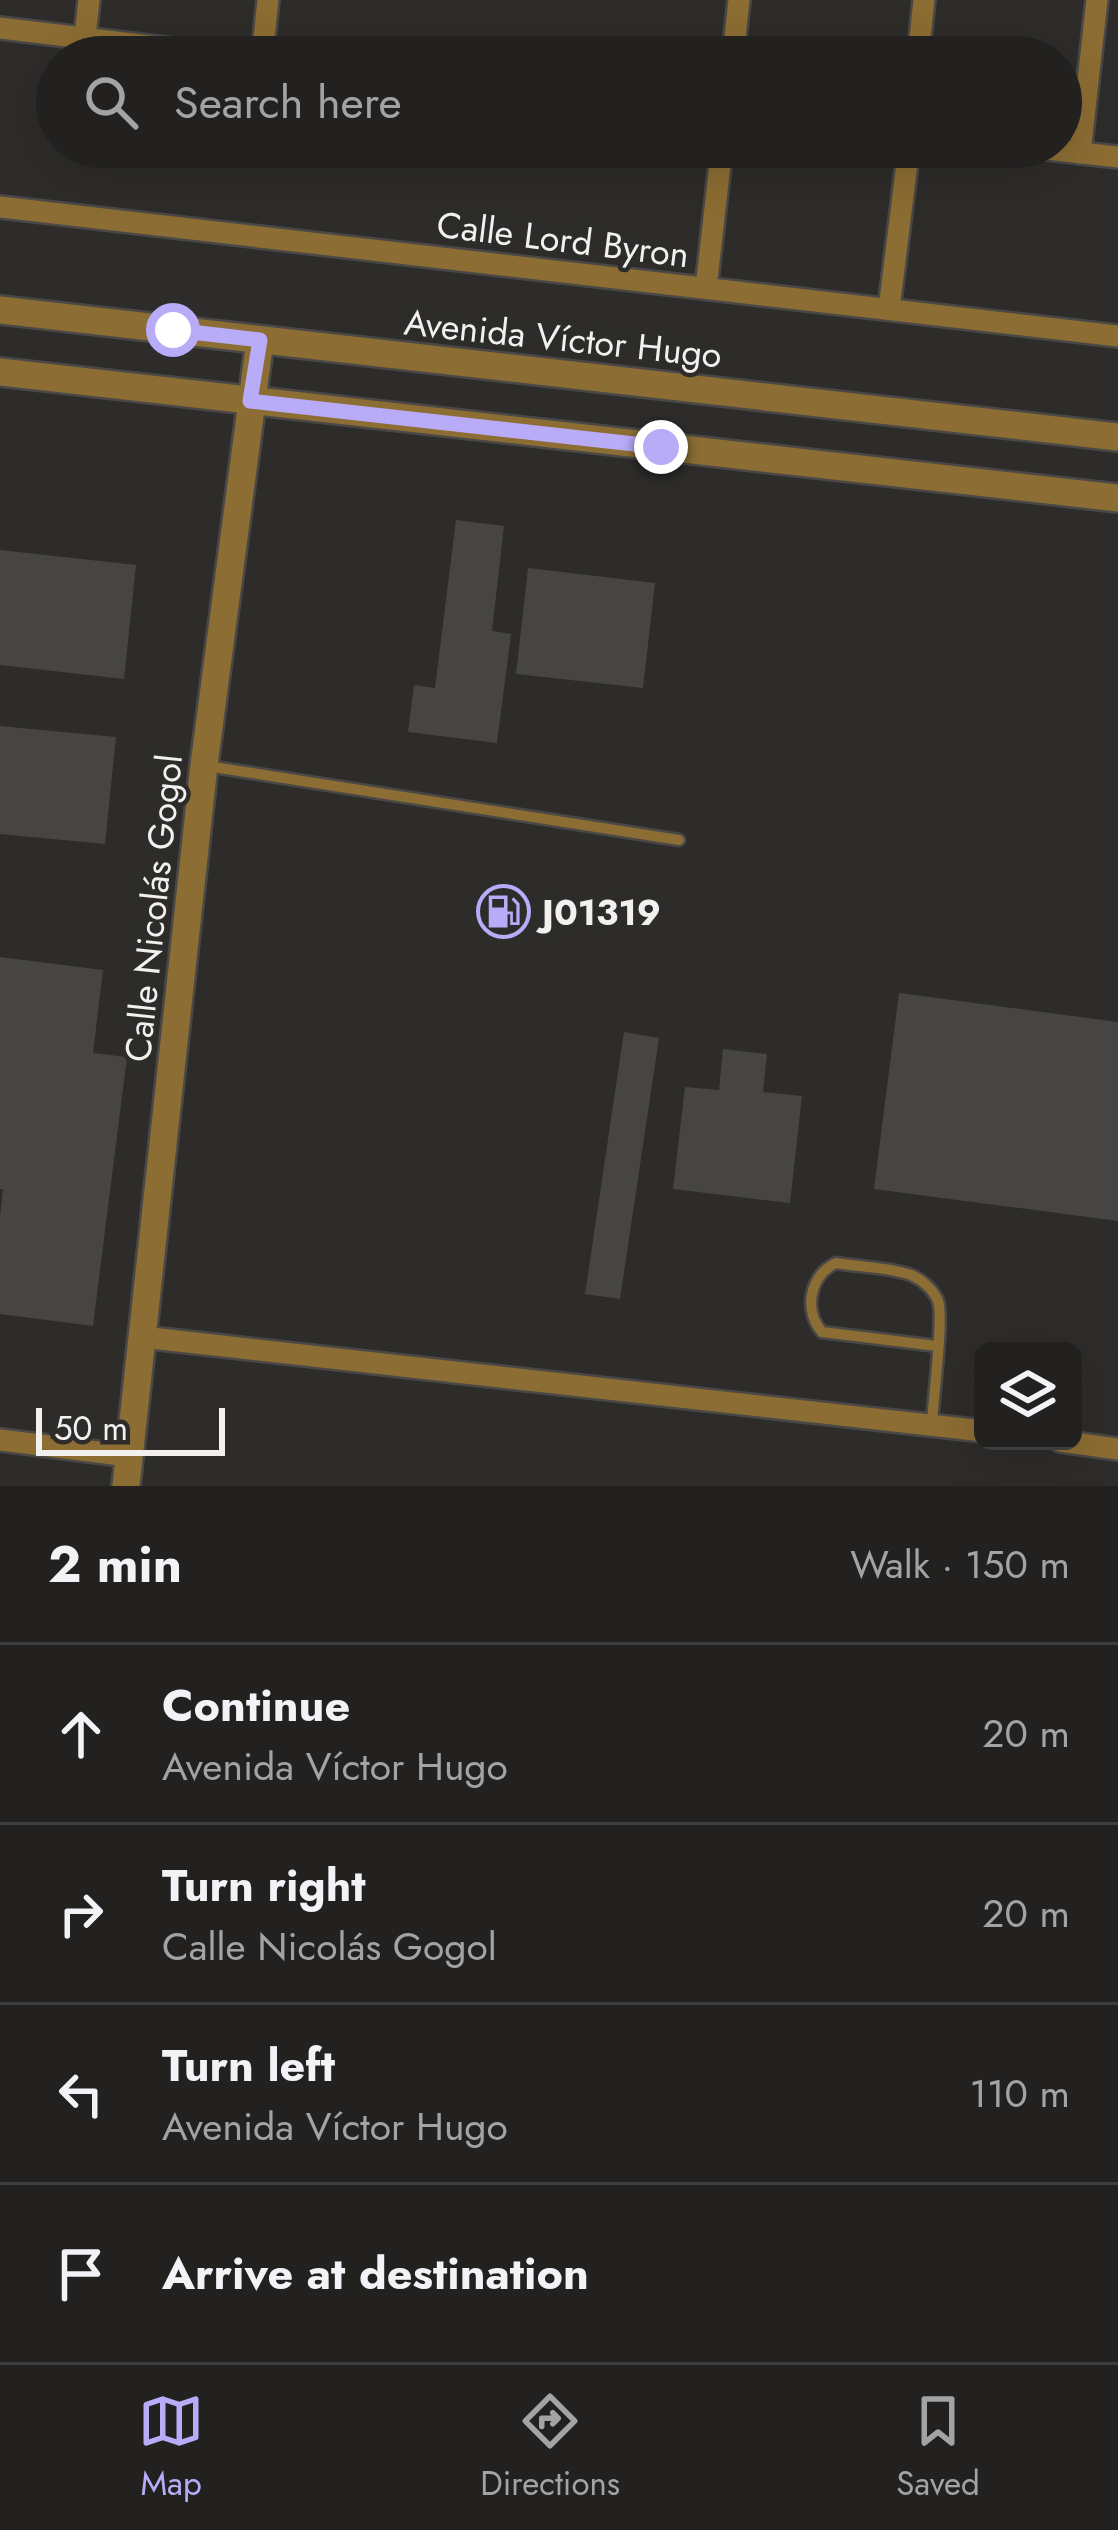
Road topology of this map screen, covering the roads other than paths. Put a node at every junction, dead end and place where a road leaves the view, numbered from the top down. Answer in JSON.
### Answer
{"nodes":[{"id":1,"x":89,"y":0,"type":"edge"},
{"id":2,"x":268,"y":0,"type":"edge"},
{"id":3,"x":739,"y":0,"type":"edge"},
{"id":4,"x":925,"y":0,"type":"edge"},
{"id":5,"x":1097,"y":0,"type":"edge"},
{"id":6,"x":0,"y":28,"type":"edge"},
{"id":7,"x":76,"y":36,"type":"edge"},
{"id":8,"x":85,"y":36,"type":"edge"},
{"id":9,"x":264,"y":36,"type":"edge"},
{"id":10,"x":735,"y":36,"type":"edge"},
{"id":11,"x":921,"y":36,"type":"edge"},
{"id":12,"x":1082,"y":135,"type":"edge"},
{"id":13,"x":1082,"y":153,"type":"edge"},
{"id":14,"x":1118,"y":158,"type":"edge"},
{"id":15,"x":720,"y":168,"type":"edge"},
{"id":16,"x":906,"y":168,"type":"edge"},
{"id":17,"x":0,"y":207,"type":"edge"},
{"id":18,"x":706,"y":288,"type":"junction"},
{"id":19,"x":889,"y":309,"type":"junction"},
{"id":20,"x":0,"y":310,"type":"edge"},
{"id":21,"x":1118,"y":336,"type":"edge"},
{"id":22,"x":260,"y":340,"type":"junction"},
{"id":23,"x":0,"y":372,"type":"edge"},
{"id":24,"x":250,"y":401,"type":"junction"},
{"id":25,"x":1118,"y":437,"type":"edge"},
{"id":26,"x":1118,"y":498,"type":"edge"},
{"id":27,"x":204,"y":765,"type":"junction"},
{"id":28,"x":679,"y":840,"type":"dead end"},
{"id":29,"x":142,"y":1337,"type":"junction"},
{"id":30,"x":937,"y":1346,"type":"junction"},
{"id":31,"x":932,"y":1424,"type":"junction"},
{"id":32,"x":974,"y":1430,"type":"edge"},
{"id":33,"x":0,"y":1440,"type":"edge"},
{"id":34,"x":1082,"y":1444,"type":"edge"},
{"id":35,"x":1118,"y":1449,"type":"edge"},
{"id":36,"x":129,"y":1456,"type":"junction"},
{"id":37,"x":126,"y":1486,"type":"edge"}],
"edges":[{"from":1,"to":8,"type":"street"},
{"from":2,"to":9,"type":"street"},
{"from":3,"to":10,"type":"street"},
{"from":4,"to":11,"type":"street"},
{"from":5,"to":12,"type":"street"},
{"from":6,"to":7,"type":"street"},
{"from":13,"to":14,"type":"street"},
{"from":15,"to":18,"type":"street"},
{"from":16,"to":19,"type":"street"},
{"from":17,"to":18,"type":"street","name":"Calle Lord Byron"},
{"from":18,"to":19,"type":"street","name":"Calle Lord Byron"},
{"from":19,"to":21,"type":"street","name":"Calle Lord Byron"},
{"from":20,"to":22,"type":"street","name":"Avenida Víctor Hugo"},
{"from":22,"to":24,"type":"street","name":"Calle Nicolás Gogol"},
{"from":22,"to":25,"type":"street","name":"Avenida Víctor Hugo"},
{"from":23,"to":24,"type":"street"},
{"from":24,"to":26,"type":"street"},
{"from":24,"to":27,"type":"street","name":"Calle Nicolás Gogol"},
{"from":27,"to":28,"type":"lane"},
{"from":27,"to":29,"type":"street","name":"Calle Nicolás Gogol"},
{"from":29,"to":31,"type":"street"},
{"from":29,"to":36,"type":"street","name":"Calle Nicolás Gogol"},
{"from":30,"to":30,"type":"lane"},
{"from":30,"to":31,"type":"lane"},
{"from":31,"to":32,"type":"street"},
{"from":33,"to":36,"type":"street"},
{"from":34,"to":35,"type":"street"},
{"from":36,"to":37,"type":"street","name":"Calle Nicolás Gogol"}]}
